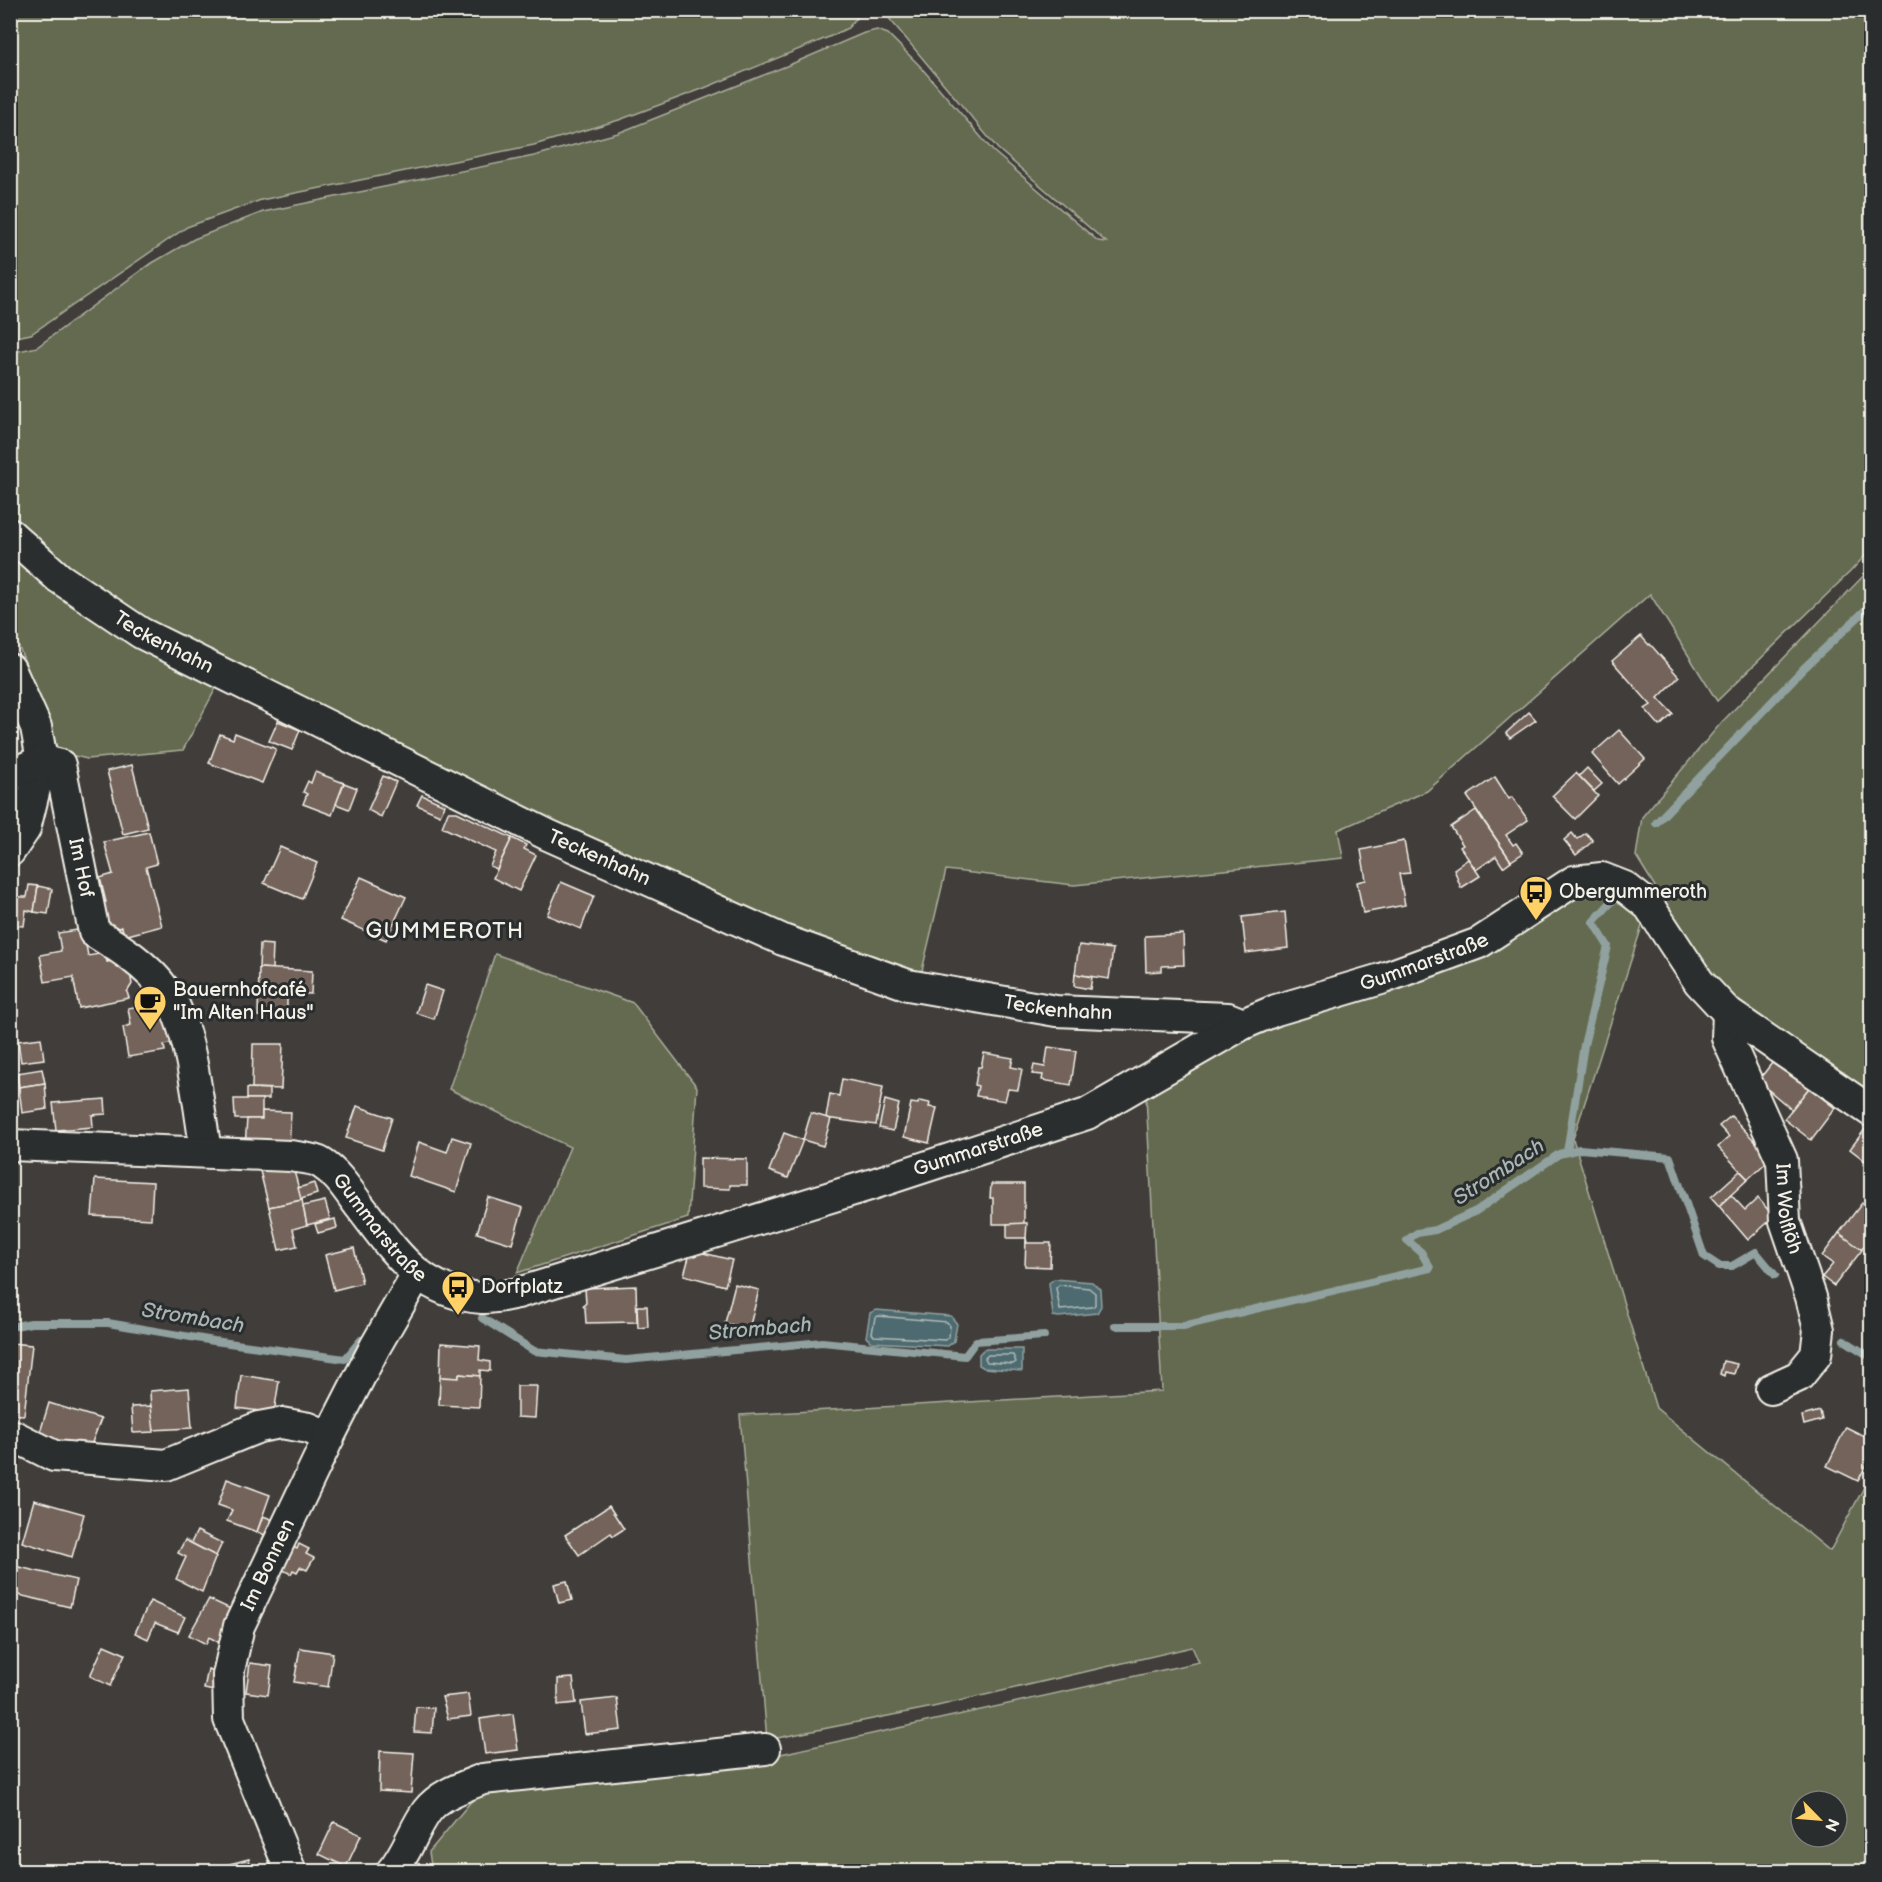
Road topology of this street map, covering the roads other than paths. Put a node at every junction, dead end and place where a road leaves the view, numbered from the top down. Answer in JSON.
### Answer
{"nodes":[{"id":1,"x":10,"y":534,"type":"edge"},
{"id":2,"x":10,"y":669,"type":"edge"},
{"id":3,"x":42,"y":760,"type":"junction"},
{"id":4,"x":10,"y":775,"type":"edge"},
{"id":5,"x":10,"y":851,"type":"edge"},
{"id":6,"x":1728,"y":1013,"type":"junction"},
{"id":7,"x":1244,"y":1024,"type":"junction"},
{"id":8,"x":1872,"y":1112,"type":"edge"},
{"id":9,"x":10,"y":1145,"type":"edge"},
{"id":10,"x":206,"y":1151,"type":"junction"},
{"id":11,"x":417,"y":1274,"type":"junction"},
{"id":12,"x":1771,"y":1389,"type":"dead end"},
{"id":13,"x":10,"y":1434,"type":"edge"},
{"id":14,"x":329,"y":1437,"type":"junction"},
{"id":15,"x":765,"y":1749,"type":"dead end"},
{"id":16,"x":291,"y":1872,"type":"edge"},
{"id":17,"x":391,"y":1872,"type":"edge"}],
"edges":[{"from":1,"to":7,"type":"street","name":"Teckenhahn"},
{"from":2,"to":3,"type":"street"},
{"from":3,"to":4,"type":"street"},
{"from":3,"to":5,"type":"street"},
{"from":3,"to":10,"type":"street","name":"Im Hof"},
{"from":6,"to":7,"type":"street","name":"Gummarstraße"},
{"from":6,"to":8,"type":"street","name":"Gummarstraße"},
{"from":6,"to":12,"type":"street","name":"Im Wolflöh"},
{"from":7,"to":11,"type":"street","name":"Gummarstraße"},
{"from":9,"to":10,"type":"street","name":"Gummarstraße"},
{"from":10,"to":11,"type":"street","name":"Gummarstraße"},
{"from":11,"to":14,"type":"street","name":"Im Bonnen"},
{"from":13,"to":14,"type":"street"},
{"from":14,"to":16,"type":"street","name":"Im Bonnen"},
{"from":15,"to":17,"type":"street"}]}
